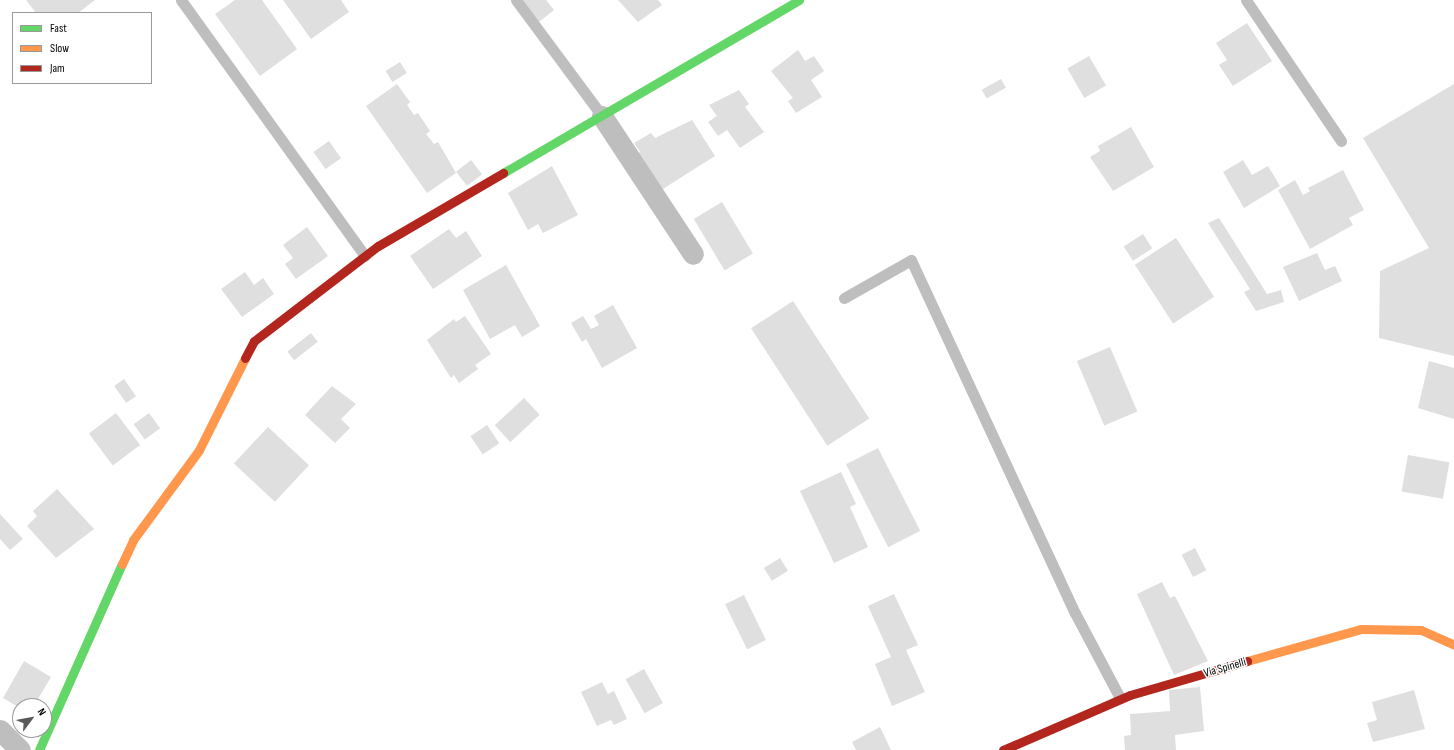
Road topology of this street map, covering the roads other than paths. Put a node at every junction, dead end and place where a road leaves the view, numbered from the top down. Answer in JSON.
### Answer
{"nodes":[{"id":1,"x":180,"y":0,"type":"edge"},
{"id":2,"x":516,"y":0,"type":"edge"},
{"id":3,"x":799,"y":0,"type":"edge"},
{"id":4,"x":1246,"y":0,"type":"edge"},
{"id":5,"x":602,"y":116,"type":"junction"},
{"id":6,"x":1341,"y":141,"type":"dead end"},
{"id":7,"x":693,"y":254,"type":"dead end"},
{"id":8,"x":365,"y":256,"type":"junction"},
{"id":9,"x":844,"y":298,"type":"dead end"},
{"id":10,"x":1454,"y":645,"type":"edge"},
{"id":11,"x":1120,"y":698,"type":"junction"},
{"id":12,"x":0,"y":730,"type":"edge"},
{"id":13,"x":20,"y":750,"type":"edge"},
{"id":14,"x":39,"y":750,"type":"edge"},
{"id":15,"x":1003,"y":750,"type":"edge"}],
"edges":[{"from":1,"to":8,"type":"lane"},
{"from":2,"to":5,"type":"lane"},
{"from":3,"to":5,"type":"street"},
{"from":4,"to":6,"type":"lane"},
{"from":5,"to":7,"type":"street"},
{"from":5,"to":8,"type":"street"},
{"from":8,"to":14,"type":"street"},
{"from":9,"to":11,"type":"lane"},
{"from":10,"to":11,"type":"street","name":"Via Spinelli"},
{"from":11,"to":15,"type":"street","name":"Via Spinelli"},
{"from":12,"to":13,"type":"street"}]}
